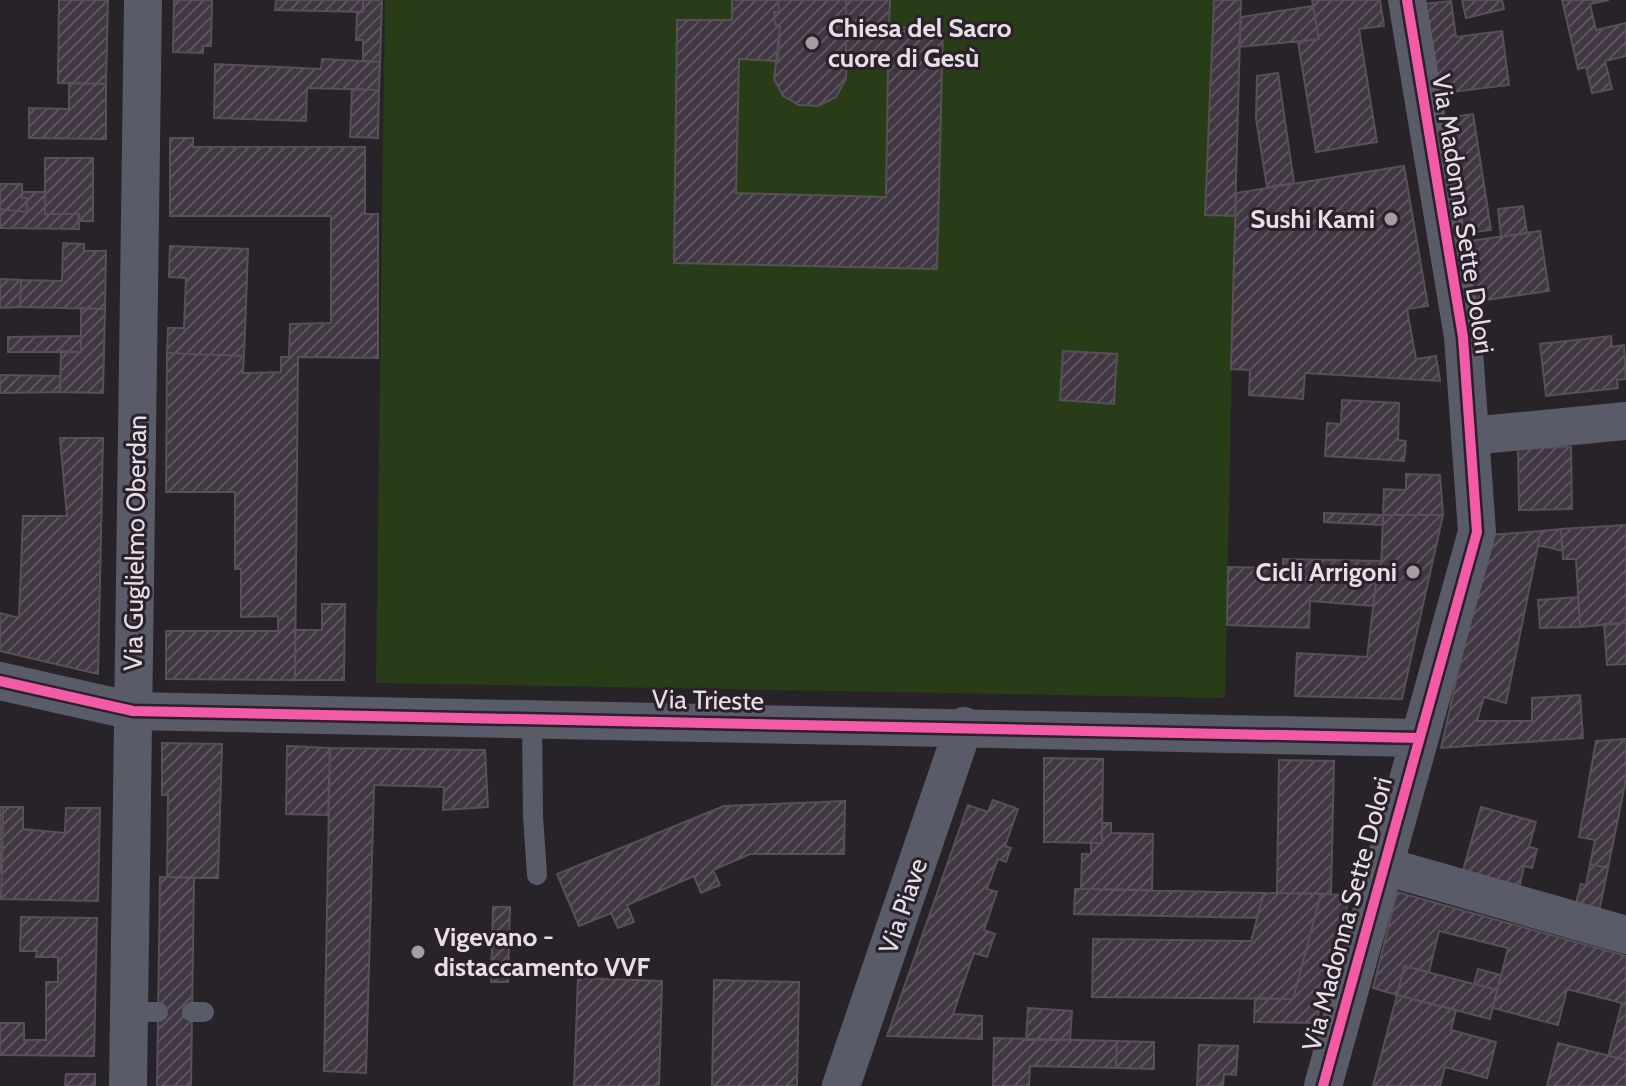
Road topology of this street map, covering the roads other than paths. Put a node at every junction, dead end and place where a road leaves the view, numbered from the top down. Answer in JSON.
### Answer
{"nodes":[{"id":1,"x":143,"y":0,"type":"edge"},
{"id":2,"x":1407,"y":0,"type":"edge"},
{"id":3,"x":1626,"y":421,"type":"edge"},
{"id":4,"x":1470,"y":436,"type":"junction"},
{"id":5,"x":0,"y":681,"type":"edge"},
{"id":6,"x":133,"y":711,"type":"junction"},
{"id":7,"x":532,"y":719,"type":"junction"},
{"id":8,"x":964,"y":726,"type":"junction"},
{"id":9,"x":1419,"y":738,"type":"junction"},
{"id":10,"x":1384,"y":866,"type":"junction"},
{"id":11,"x":537,"y":875,"type":"dead end"},
{"id":12,"x":1626,"y":935,"type":"edge"},
{"id":13,"x":128,"y":1086,"type":"edge"},
{"id":14,"x":841,"y":1086,"type":"edge"},
{"id":15,"x":1323,"y":1086,"type":"edge"}],
"edges":[{"from":1,"to":6,"type":"street","name":"Via Guglielmo Oberdan"},
{"from":2,"to":4,"type":"street","name":"Via Madonna Sette Dolori"},
{"from":3,"to":4,"type":"street"},
{"from":4,"to":9,"type":"street","name":"Via Madonna Sette Dolori"},
{"from":5,"to":6,"type":"street","name":"Via Trieste"},
{"from":6,"to":7,"type":"street","name":"Via Trieste"},
{"from":6,"to":13,"type":"street","name":"Via Guglielmo Oberdan"},
{"from":7,"to":8,"type":"street","name":"Via Trieste"},
{"from":7,"to":11,"type":"lane"},
{"from":8,"to":9,"type":"street","name":"Via Trieste"},
{"from":8,"to":14,"type":"street","name":"Via Piave"},
{"from":9,"to":10,"type":"street","name":"Via Madonna Sette Dolori"},
{"from":10,"to":12,"type":"street"},
{"from":10,"to":15,"type":"street","name":"Via Madonna Sette Dolori"}]}
